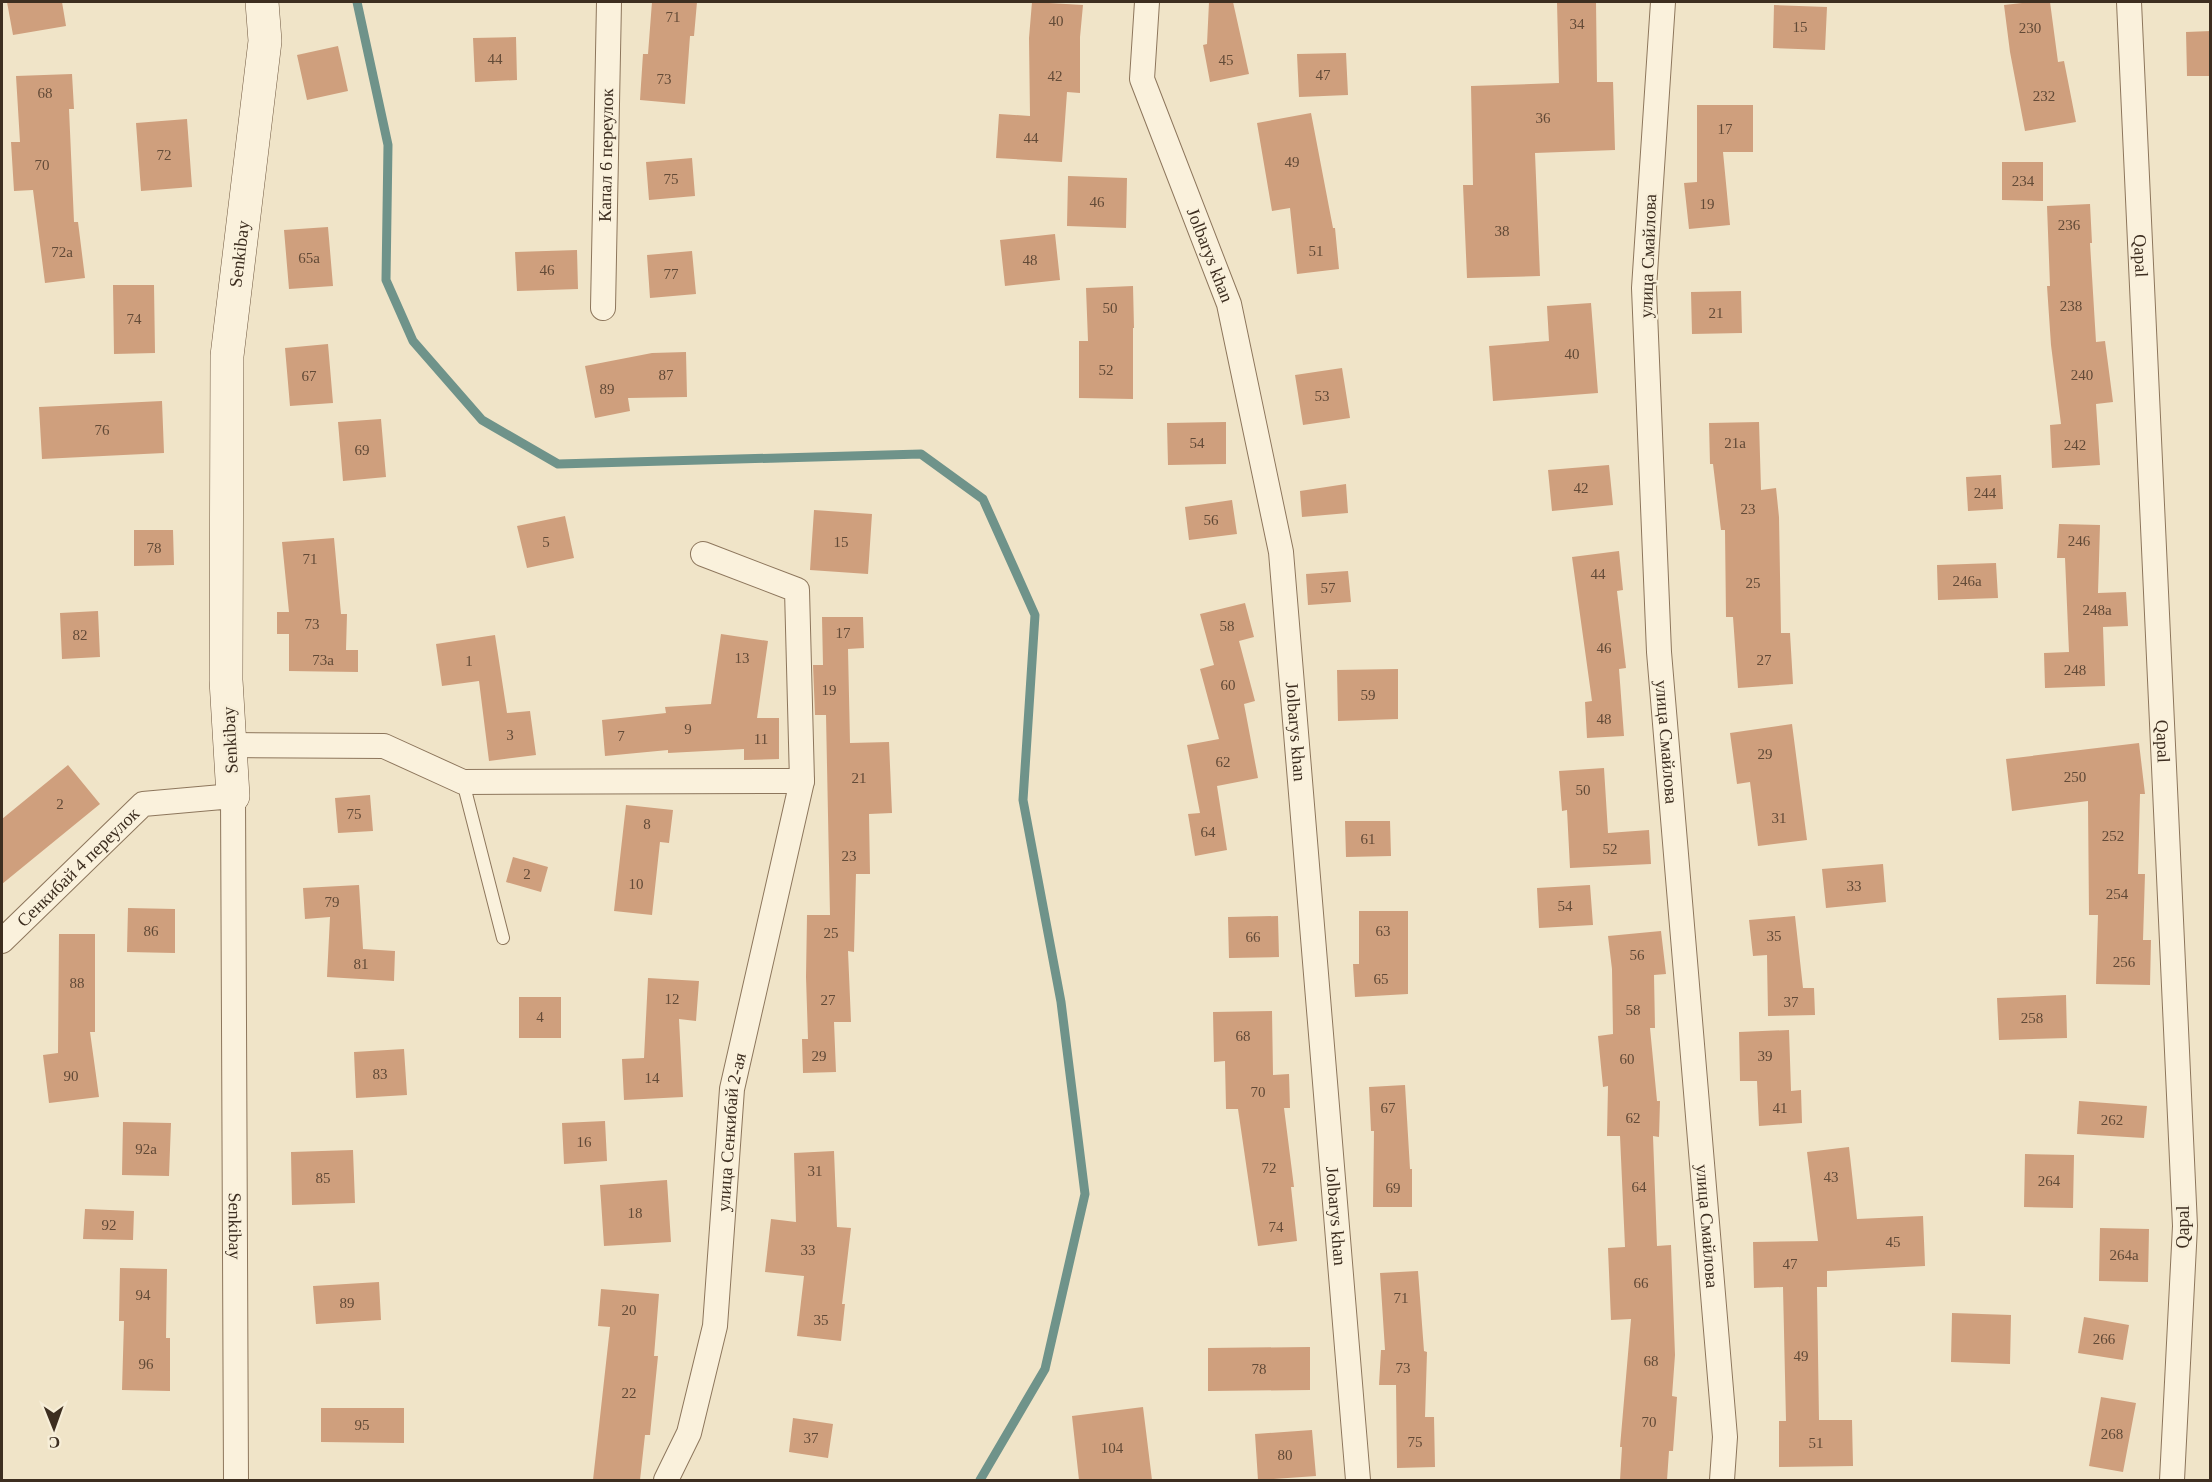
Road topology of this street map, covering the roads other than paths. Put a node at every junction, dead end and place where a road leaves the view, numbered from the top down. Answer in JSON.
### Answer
{"nodes":[{"id":1,"x":262,"y":2,"type":"edge"},
{"id":2,"x":609,"y":2,"type":"edge"},
{"id":3,"x":1146,"y":2,"type":"edge"},
{"id":4,"x":1663,"y":2,"type":"edge"},
{"id":5,"x":2129,"y":2,"type":"edge"},
{"id":6,"x":603,"y":308,"type":"dead end"},
{"id":7,"x":703,"y":554,"type":"dead end"},
{"id":8,"x":230,"y":745,"type":"junction"},
{"id":9,"x":802,"y":781,"type":"junction"},
{"id":10,"x":464,"y":782,"type":"junction"},
{"id":11,"x":233,"y":796,"type":"junction"},
{"id":12,"x":502,"y":938,"type":"dead end"},
{"id":13,"x":2,"y":941,"type":"edge"},
{"id":14,"x":236,"y":1480,"type":"edge"},
{"id":15,"x":666,"y":1480,"type":"edge"},
{"id":16,"x":1358,"y":1480,"type":"edge"},
{"id":17,"x":1722,"y":1480,"type":"edge"},
{"id":18,"x":2172,"y":1480,"type":"edge"}],
"edges":[{"from":1,"to":8,"type":"street","name":"Senkibay"},
{"from":2,"to":6,"type":"street","name":"Капал 6 переулок"},
{"from":3,"to":16,"type":"street","name":"Jolbarys khan"},
{"from":4,"to":17,"type":"street","name":"улица Смайлова"},
{"from":5,"to":18,"type":"street","name":"Qapal"},
{"from":7,"to":9,"type":"street","name":"улица Сенкибай 2-ая"},
{"from":8,"to":10,"type":"street"},
{"from":8,"to":11,"type":"street","name":"Senkibay"},
{"from":9,"to":10,"type":"street"},
{"from":9,"to":15,"type":"street","name":"улица Сенкибай 2-ая"},
{"from":10,"to":12,"type":"lane"},
{"from":11,"to":13,"type":"street","name":"Сенкибай 4 переулок"},
{"from":11,"to":14,"type":"street","name":"Senkibay"}]}
